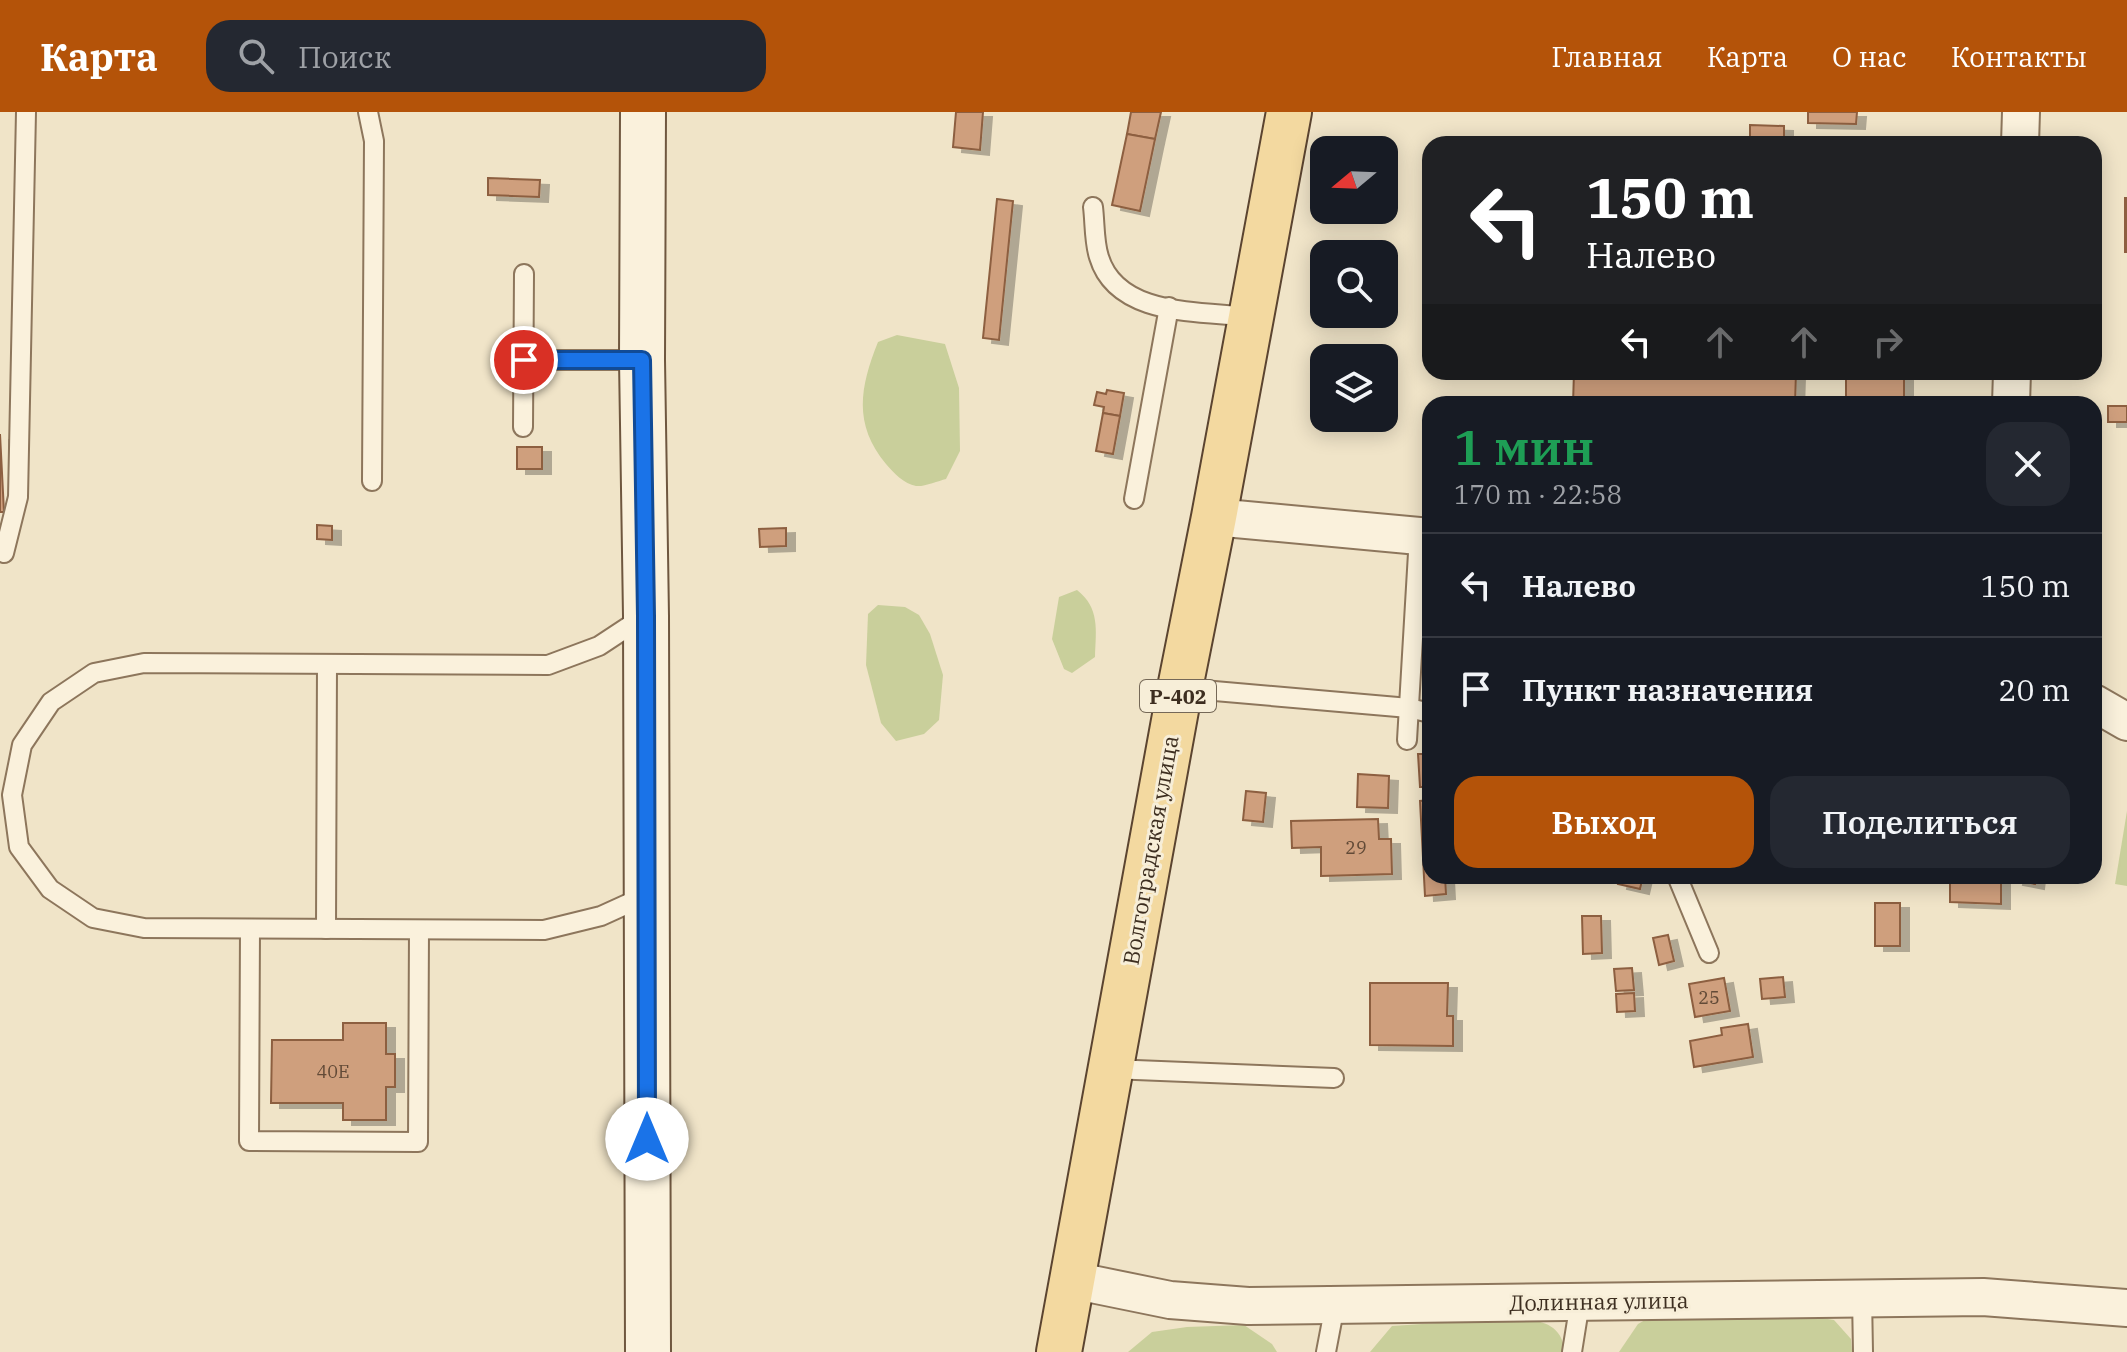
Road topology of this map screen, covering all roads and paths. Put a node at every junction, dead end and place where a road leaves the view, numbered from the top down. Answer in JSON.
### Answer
{"nodes":[{"id":1,"x":26,"y":112,"type":"edge"},
{"id":2,"x":368,"y":112,"type":"edge"},
{"id":3,"x":643,"y":112,"type":"edge"},
{"id":4,"x":1289,"y":112,"type":"edge"},
{"id":5,"x":2021,"y":112,"type":"edge"},
{"id":6,"x":2020,"y":136,"type":"edge"},
{"id":7,"x":1093,"y":207,"type":"dead end"},
{"id":8,"x":524,"y":274,"type":"dead end"},
{"id":9,"x":1169,"y":307,"type":"junction"},
{"id":10,"x":1251,"y":317,"type":"junction"},
{"id":11,"x":524,"y":360,"type":"junction"},
{"id":12,"x":642,"y":360,"type":"junction"},
{"id":13,"x":523,"y":427,"type":"dead end"},
{"id":14,"x":372,"y":481,"type":"dead end"},
{"id":15,"x":1134,"y":499,"type":"dead end"},
{"id":16,"x":1214,"y":517,"type":"junction"},
{"id":17,"x":1422,"y":536,"type":"edge"},
{"id":18,"x":4,"y":553,"type":"dead end"},
{"id":19,"x":1422,"y":559,"type":"edge"},
{"id":20,"x":646,"y":616,"type":"junction"},
{"id":21,"x":327,"y":664,"type":"junction"},
{"id":22,"x":1180,"y":688,"type":"junction"},
{"id":23,"x":1409,"y":708,"type":"junction"},
{"id":24,"x":2102,"y":708,"type":"edge"},
{"id":25,"x":1422,"y":711,"type":"edge"},
{"id":26,"x":2127,"y":722,"type":"edge"},
{"id":27,"x":1407,"y":740,"type":"dead end"},
{"id":28,"x":1680,"y":884,"type":"edge"},
{"id":29,"x":645,"y":896,"type":"junction"},
{"id":30,"x":250,"y":929,"type":"junction"},
{"id":31,"x":326,"y":929,"type":"junction"},
{"id":32,"x":419,"y":930,"type":"junction"},
{"id":33,"x":1709,"y":953,"type":"dead end"},
{"id":34,"x":1111,"y":1069,"type":"junction"},
{"id":35,"x":1334,"y":1078,"type":"dead end"},
{"id":36,"x":1072,"y":1280,"type":"junction"},
{"id":37,"x":1862,"y":1297,"type":"junction"},
{"id":38,"x":1580,"y":1302,"type":"junction"},
{"id":39,"x":1335,"y":1305,"type":"junction"},
{"id":40,"x":2127,"y":1308,"type":"edge"},
{"id":41,"x":648,"y":1352,"type":"edge"},
{"id":42,"x":1059,"y":1352,"type":"edge"},
{"id":43,"x":1326,"y":1352,"type":"edge"},
{"id":44,"x":1572,"y":1352,"type":"edge"},
{"id":45,"x":1863,"y":1352,"type":"edge"}],
"edges":[{"from":1,"to":18,"type":"lane"},
{"from":2,"to":14,"type":"lane"},
{"from":3,"to":12,"type":"main road"},
{"from":4,"to":10,"type":"main road","name":"Волгоградская улица","number":"Р-402"},
{"from":5,"to":6,"type":"street"},
{"from":7,"to":9,"type":"lane"},
{"from":8,"to":11,"type":"lane"},
{"from":9,"to":10,"type":"lane"},
{"from":9,"to":15,"type":"lane"},
{"from":10,"to":16,"type":"main road","name":"Волгоградская улица","number":"Р-402"},
{"from":11,"to":12,"type":"lane"},
{"from":11,"to":13,"type":"lane"},
{"from":12,"to":20,"type":"main road"},
{"from":16,"to":17,"type":"street"},
{"from":16,"to":22,"type":"main road","name":"Волгоградская улица","number":"Р-402"},
{"from":19,"to":23,"type":"lane"},
{"from":20,"to":21,"type":"lane"},
{"from":20,"to":29,"type":"main road"},
{"from":21,"to":30,"type":"lane"},
{"from":21,"to":31,"type":"lane"},
{"from":22,"to":23,"type":"lane"},
{"from":22,"to":34,"type":"main road","name":"Волгоградская улица","number":"Р-402"},
{"from":23,"to":25,"type":"lane"},
{"from":23,"to":27,"type":"lane"},
{"from":24,"to":26,"type":"street"},
{"from":28,"to":33,"type":"lane"},
{"from":29,"to":32,"type":"lane"},
{"from":29,"to":41,"type":"main road"},
{"from":30,"to":31,"type":"lane"},
{"from":30,"to":32,"type":"lane"},
{"from":31,"to":32,"type":"lane"},
{"from":34,"to":35,"type":"lane"},
{"from":34,"to":36,"type":"main road","name":"Волгоградская улица","number":"Р-402"},
{"from":36,"to":39,"type":"street","name":"Долинная улица"},
{"from":36,"to":42,"type":"main road","name":"Волгоградская улица","number":"Р-402"},
{"from":37,"to":38,"type":"street","name":"Долинная улица"},
{"from":37,"to":40,"type":"street","name":"Долинная улица"},
{"from":37,"to":45,"type":"lane"},
{"from":38,"to":39,"type":"street","name":"Долинная улица"},
{"from":38,"to":44,"type":"lane"},
{"from":39,"to":43,"type":"lane"}]}
